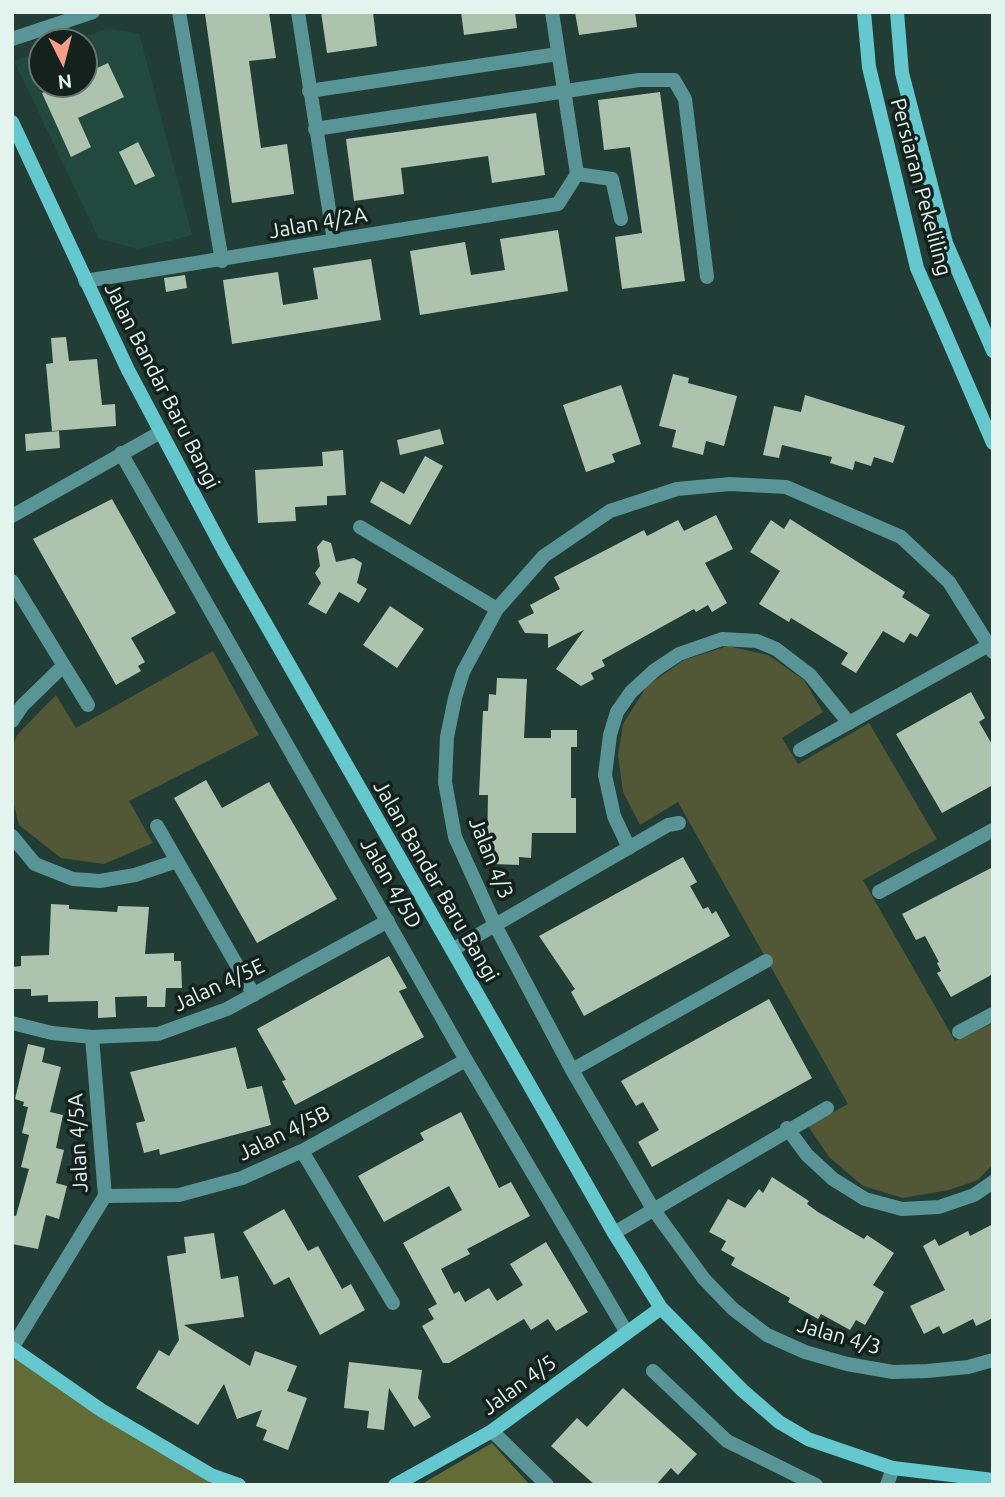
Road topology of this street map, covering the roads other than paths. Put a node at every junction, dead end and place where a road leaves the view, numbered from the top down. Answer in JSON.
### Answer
{"nodes":[{"id":1,"x":93,"y":12,"type":"edge"},
{"id":2,"x":179,"y":12,"type":"edge"},
{"id":3,"x":298,"y":12,"type":"edge"},
{"id":4,"x":552,"y":12,"type":"edge"},
{"id":5,"x":864,"y":12,"type":"edge"},
{"id":6,"x":897,"y":12,"type":"edge"},
{"id":7,"x":12,"y":39,"type":"edge"},
{"id":8,"x":558,"y":54,"type":"junction"},
{"id":9,"x":309,"y":91,"type":"junction"},
{"id":10,"x":564,"y":91,"type":"junction"},
{"id":11,"x":12,"y":121,"type":"edge"},
{"id":12,"x":316,"y":129,"type":"junction"},
{"id":13,"x":577,"y":174,"type":"junction"},
{"id":14,"x":621,"y":219,"type":"dead end"},
{"id":15,"x":334,"y":241,"type":"junction"},
{"id":16,"x":222,"y":261,"type":"junction"},
{"id":17,"x":707,"y":277,"type":"dead end"},
{"id":18,"x":85,"y":281,"type":"junction"},
{"id":19,"x":993,"y":351,"type":"edge"},
{"id":20,"x":159,"y":433,"type":"junction"},
{"id":21,"x":993,"y":443,"type":"edge"},
{"id":22,"x":121,"y":453,"type":"junction"},
{"id":23,"x":12,"y":516,"type":"edge"},
{"id":24,"x":360,"y":527,"type":"dead end"},
{"id":25,"x":12,"y":582,"type":"edge"},
{"id":26,"x":497,"y":610,"type":"junction"},
{"id":27,"x":991,"y":648,"type":"edge"},
{"id":28,"x":63,"y":666,"type":"junction"},
{"id":29,"x":88,"y":705,"type":"dead end"},
{"id":30,"x":12,"y":721,"type":"edge"},
{"id":31,"x":849,"y":723,"type":"junction"},
{"id":32,"x":800,"y":750,"type":"dead end"},
{"id":33,"x":679,"y":823,"type":"dead end"},
{"id":34,"x":157,"y":826,"type":"dead end"},
{"id":35,"x":993,"y":830,"type":"edge"},
{"id":36,"x":12,"y":836,"type":"edge"},
{"id":37,"x":629,"y":848,"type":"junction"},
{"id":38,"x":177,"y":861,"type":"junction"},
{"id":39,"x":879,"y":892,"type":"dead end"},
{"id":40,"x":388,"y":921,"type":"junction"},
{"id":41,"x":495,"y":925,"type":"junction"},
{"id":42,"x":452,"y":950,"type":"junction"},
{"id":43,"x":766,"y":961,"type":"dead end"},
{"id":44,"x":254,"y":995,"type":"junction"},
{"id":45,"x":993,"y":1014,"type":"edge"},
{"id":46,"x":12,"y":1023,"type":"edge"},
{"id":47,"x":959,"y":1032,"type":"dead end"},
{"id":48,"x":92,"y":1037,"type":"junction"},
{"id":49,"x":466,"y":1060,"type":"junction"},
{"id":50,"x":572,"y":1070,"type":"junction"},
{"id":51,"x":827,"y":1108,"type":"dead end"},
{"id":52,"x":787,"y":1128,"type":"junction"},
{"id":53,"x":302,"y":1151,"type":"junction"},
{"id":54,"x":993,"y":1182,"type":"edge"},
{"id":55,"x":105,"y":1196,"type":"junction"},
{"id":56,"x":653,"y":1209,"type":"junction"},
{"id":57,"x":614,"y":1233,"type":"junction"},
{"id":58,"x":393,"y":1303,"type":"dead end"},
{"id":59,"x":661,"y":1308,"type":"junction"},
{"id":60,"x":627,"y":1332,"type":"junction"},
{"id":61,"x":12,"y":1348,"type":"edge"},
{"id":62,"x":993,"y":1360,"type":"edge"},
{"id":63,"x":653,"y":1371,"type":"dead end"},
{"id":64,"x":492,"y":1431,"type":"junction"},
{"id":65,"x":893,"y":1468,"type":"junction"},
{"id":66,"x":993,"y":1480,"type":"edge"},
{"id":67,"x":239,"y":1485,"type":"edge"},
{"id":68,"x":395,"y":1485,"type":"edge"},
{"id":69,"x":547,"y":1485,"type":"edge"},
{"id":70,"x":816,"y":1485,"type":"edge"},
{"id":71,"x":887,"y":1485,"type":"edge"}],
"edges":[{"from":1,"to":7,"type":"street"},
{"from":2,"to":16,"type":"street"},
{"from":3,"to":9,"type":"street"},
{"from":4,"to":8,"type":"street"},
{"from":5,"to":21,"type":"street","name":"Persiaran Pekeliling"},
{"from":6,"to":19,"type":"street","name":"Persiaran Pekeliling"},
{"from":8,"to":9,"type":"street"},
{"from":8,"to":10,"type":"street"},
{"from":9,"to":12,"type":"street"},
{"from":10,"to":12,"type":"street"},
{"from":10,"to":13,"type":"street"},
{"from":10,"to":17,"type":"street"},
{"from":11,"to":18,"type":"street","name":"Jalan Bandar Baru Bangi"},
{"from":12,"to":15,"type":"street"},
{"from":13,"to":14,"type":"street"},
{"from":13,"to":15,"type":"street","name":"Jalan 4/2A"},
{"from":15,"to":16,"type":"street","name":"Jalan 4/2A"},
{"from":16,"to":18,"type":"street","name":"Jalan 4/2A"},
{"from":18,"to":20,"type":"street","name":"Jalan Bandar Baru Bangi"},
{"from":20,"to":22,"type":"street"},
{"from":20,"to":42,"type":"street","name":"Jalan Bandar Baru Bangi"},
{"from":22,"to":23,"type":"street"},
{"from":22,"to":40,"type":"street","name":"Jalan 4/5D"},
{"from":24,"to":26,"type":"street"},
{"from":25,"to":28,"type":"street"},
{"from":26,"to":27,"type":"street","name":"Jalan 4/3"},
{"from":26,"to":41,"type":"street","name":"Jalan 4/3"},
{"from":27,"to":31,"type":"street"},
{"from":28,"to":29,"type":"street"},
{"from":28,"to":30,"type":"street"},
{"from":31,"to":32,"type":"street"},
{"from":31,"to":37,"type":"street"},
{"from":33,"to":37,"type":"street"},
{"from":34,"to":38,"type":"street"},
{"from":35,"to":39,"type":"street"},
{"from":36,"to":38,"type":"street"},
{"from":37,"to":41,"type":"street"},
{"from":38,"to":44,"type":"street"},
{"from":40,"to":44,"type":"street","name":"Jalan 4/5E"},
{"from":40,"to":49,"type":"street","name":"Jalan 4/5D"},
{"from":41,"to":42,"type":"street"},
{"from":41,"to":50,"type":"street","name":"Jalan 4/3"},
{"from":42,"to":57,"type":"street","name":"Jalan Bandar Baru Bangi"},
{"from":43,"to":50,"type":"street"},
{"from":44,"to":48,"type":"street","name":"Jalan 4/5E"},
{"from":45,"to":47,"type":"street"},
{"from":46,"to":48,"type":"street","name":"Jalan 4/5E"},
{"from":48,"to":55,"type":"street","name":"Jalan 4/5A"},
{"from":49,"to":53,"type":"street","name":"Jalan 4/5B"},
{"from":49,"to":60,"type":"street","name":"Jalan 4/5D"},
{"from":50,"to":56,"type":"street","name":"Jalan 4/3"},
{"from":51,"to":52,"type":"street"},
{"from":52,"to":54,"type":"street"},
{"from":52,"to":56,"type":"street"},
{"from":53,"to":55,"type":"street","name":"Jalan 4/5B"},
{"from":53,"to":58,"type":"street"},
{"from":55,"to":61,"type":"street","name":"Jalan 4/5A"},
{"from":56,"to":57,"type":"street"},
{"from":56,"to":62,"type":"street","name":"Jalan 4/3"},
{"from":57,"to":59,"type":"street","name":"Jalan Bandar Baru Bangi"},
{"from":59,"to":60,"type":"street","name":"Jalan 4/5"},
{"from":59,"to":65,"type":"street","name":"Jalan Bandar Baru Bangi"},
{"from":60,"to":64,"type":"street","name":"Jalan 4/5"},
{"from":61,"to":67,"type":"street"},
{"from":63,"to":70,"type":"street"},
{"from":64,"to":68,"type":"street","name":"Jalan 4/5"},
{"from":64,"to":69,"type":"street"},
{"from":65,"to":66,"type":"street","name":"Jalan Bandar Baru Bangi"},
{"from":65,"to":71,"type":"street"}]}
